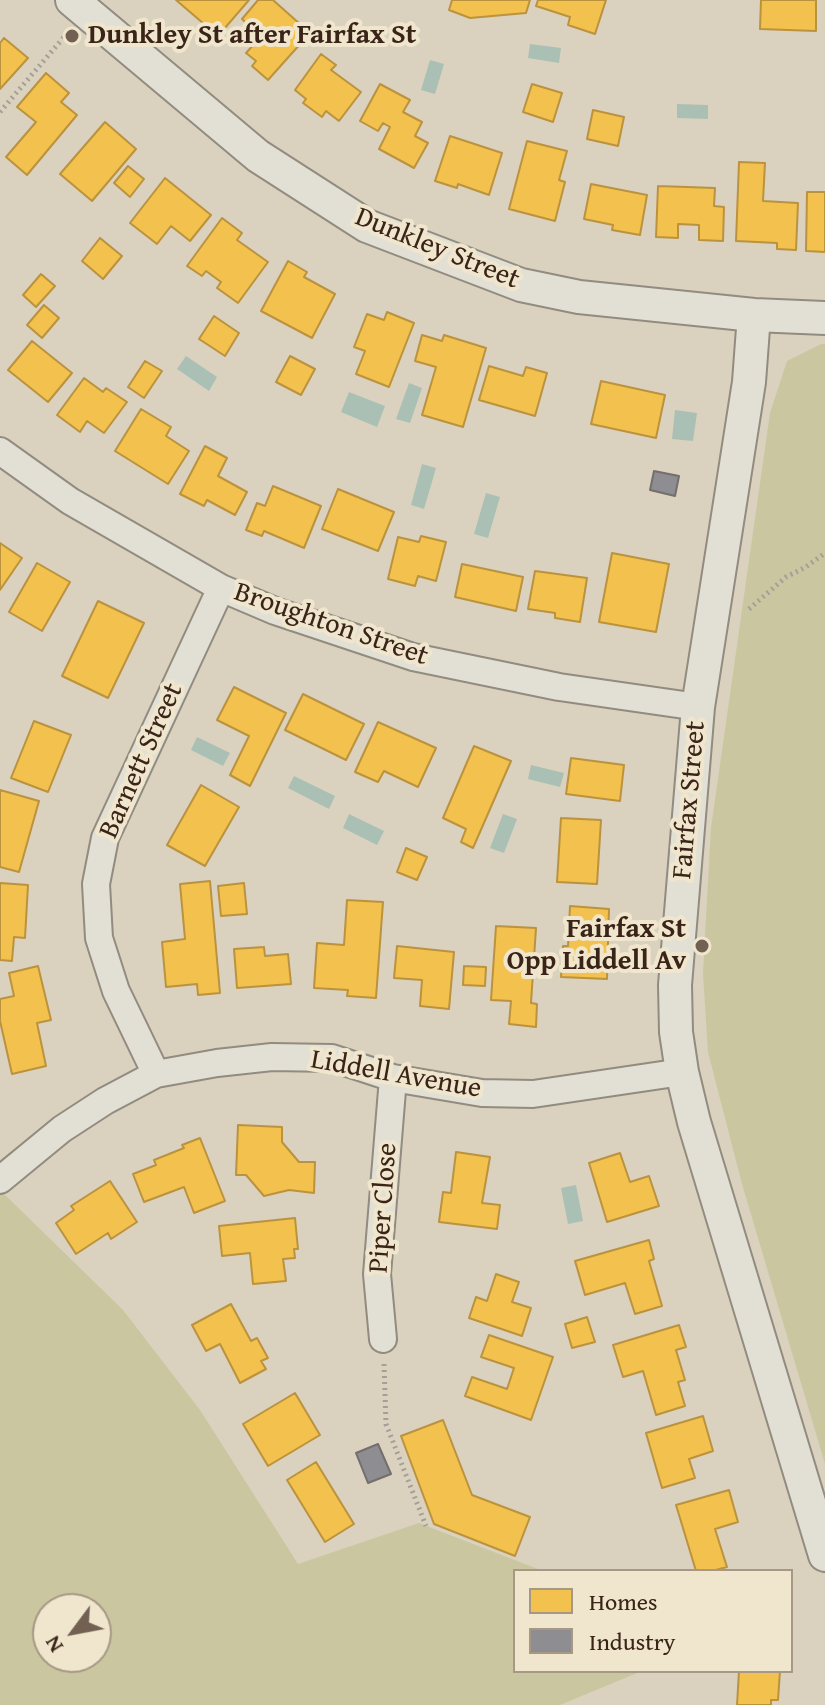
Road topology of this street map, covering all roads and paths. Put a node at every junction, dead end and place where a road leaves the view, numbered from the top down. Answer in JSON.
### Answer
{"nodes":[{"id":1,"x":72,"y":0,"type":"edge"},
{"id":2,"x":64,"y":37,"type":"dead end"},
{"id":3,"x":0,"y":112,"type":"edge"},
{"id":4,"x":754,"y":315,"type":"junction"},
{"id":5,"x":825,"y":318,"type":"edge"},
{"id":6,"x":0,"y":451,"type":"edge"},
{"id":7,"x":825,"y":553,"type":"edge"},
{"id":8,"x":221,"y":588,"type":"junction"},
{"id":9,"x":749,"y":609,"type":"dead end"},
{"id":10,"x":698,"y":707,"type":"junction"},
{"id":11,"x":682,"y":1072,"type":"junction"},
{"id":12,"x":156,"y":1074,"type":"junction"},
{"id":13,"x":393,"y":1078,"type":"junction"},
{"id":14,"x":0,"y":1180,"type":"edge"},
{"id":15,"x":383,"y":1339,"type":"joint"},
{"id":16,"x":426,"y":1526,"type":"dead end"},
{"id":17,"x":825,"y":1555,"type":"edge"}],
"edges":[{"from":1,"to":4,"type":"street","name":"Dunkley Street"},
{"from":2,"to":3,"type":"path"},
{"from":4,"to":5,"type":"street","name":"Dunkley Street"},
{"from":4,"to":10,"type":"street","name":"Fairfax Street"},
{"from":6,"to":8,"type":"street","name":"Broughton Street"},
{"from":7,"to":9,"type":"path"},
{"from":8,"to":10,"type":"street","name":"Broughton Street"},
{"from":8,"to":12,"type":"street","name":"Barnett Street"},
{"from":10,"to":11,"type":"street","name":"Fairfax Street"},
{"from":11,"to":13,"type":"street","name":"Liddell Avenue"},
{"from":11,"to":17,"type":"street","name":"Fairfax Street"},
{"from":12,"to":13,"type":"street","name":"Liddell Avenue"},
{"from":12,"to":14,"type":"street","name":"Liddell Avenue"},
{"from":13,"to":15,"type":"street","name":"Piper Close"},
{"from":15,"to":16,"type":"path"}]}
